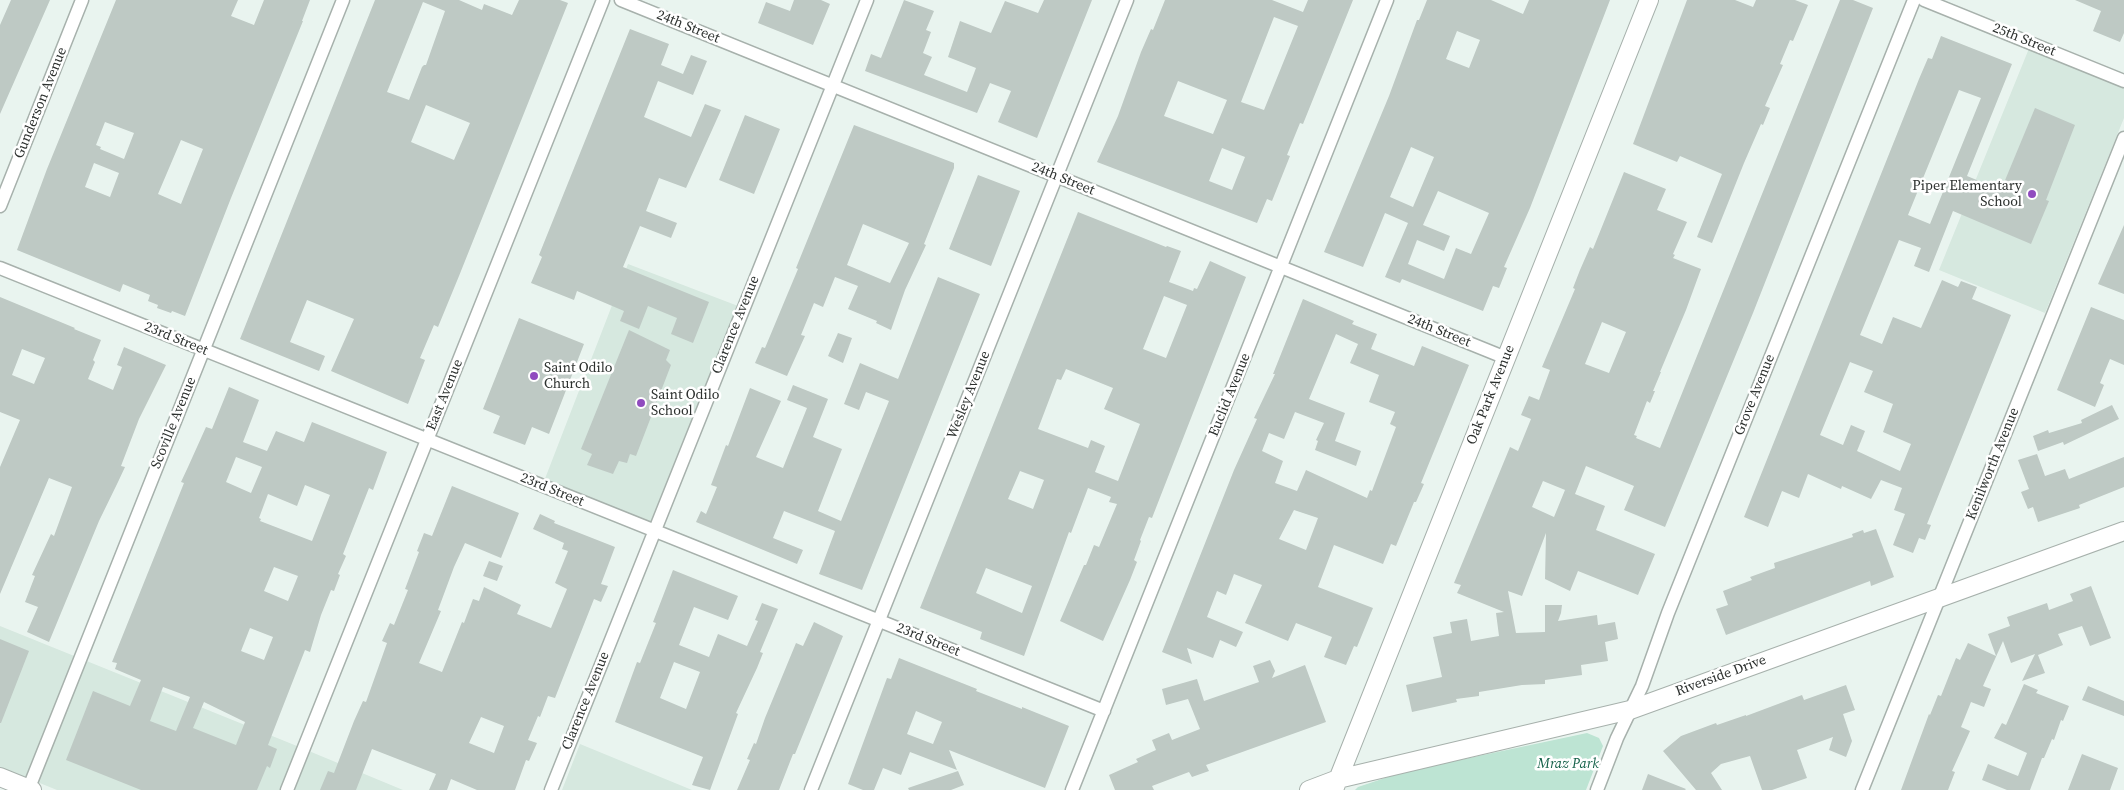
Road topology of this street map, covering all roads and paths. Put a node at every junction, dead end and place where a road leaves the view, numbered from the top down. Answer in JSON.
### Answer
{"nodes":[{"id":1,"x":82,"y":0,"type":"edge"},
{"id":2,"x":343,"y":0,"type":"edge"},
{"id":3,"x":603,"y":0,"type":"edge"},
{"id":4,"x":621,"y":0,"type":"edge"},
{"id":5,"x":867,"y":0,"type":"edge"},
{"id":6,"x":1127,"y":0,"type":"edge"},
{"id":7,"x":1387,"y":0,"type":"edge"},
{"id":8,"x":1649,"y":0,"type":"edge"},
{"id":9,"x":1914,"y":0,"type":"edge"},
{"id":10,"x":1924,"y":0,"type":"edge"},
{"id":11,"x":2124,"y":81,"type":"edge"},
{"id":12,"x":832,"y":86,"type":"junction"},
{"id":13,"x":2124,"y":138,"type":"edge"},
{"id":14,"x":1056,"y":176,"type":"junction"},
{"id":15,"x":0,"y":206,"type":"edge"},
{"id":16,"x":1281,"y":267,"type":"junction"},
{"id":17,"x":0,"y":268,"type":"edge"},
{"id":18,"x":204,"y":350,"type":"junction"},
{"id":19,"x":1506,"y":358,"type":"junction"},
{"id":20,"x":427,"y":440,"type":"junction"},
{"id":21,"x":654,"y":531,"type":"junction"},
{"id":22,"x":2124,"y":531,"type":"edge"},
{"id":23,"x":1939,"y":599,"type":"junction"},
{"id":24,"x":879,"y":621,"type":"junction"},
{"id":25,"x":1630,"y":710,"type":"junction"},
{"id":26,"x":1104,"y":711,"type":"junction"},
{"id":27,"x":0,"y":777,"type":"edge"},
{"id":28,"x":1338,"y":786,"type":"edge"},
{"id":29,"x":30,"y":789,"type":"edge"},
{"id":30,"x":287,"y":790,"type":"edge"},
{"id":31,"x":551,"y":790,"type":"edge"},
{"id":32,"x":811,"y":790,"type":"edge"},
{"id":33,"x":1072,"y":790,"type":"edge"},
{"id":34,"x":1310,"y":790,"type":"edge"},
{"id":35,"x":1597,"y":790,"type":"edge"},
{"id":36,"x":1862,"y":790,"type":"edge"}],
"edges":[{"from":1,"to":15,"type":"street","name":"Gunderson Avenue"},
{"from":2,"to":18,"type":"street","name":"Scoville Avenue"},
{"from":3,"to":20,"type":"street","name":"East Avenue"},
{"from":4,"to":12,"type":"street","name":"24th Street"},
{"from":5,"to":12,"type":"street","name":"Clarence Avenue"},
{"from":6,"to":14,"type":"street","name":"Wesley Avenue"},
{"from":7,"to":16,"type":"street","name":"Euclid Avenue"},
{"from":8,"to":19,"type":"street","name":"Oak Park Avenue"},
{"from":9,"to":25,"type":"street","name":"Grove Avenue"},
{"from":10,"to":11,"type":"street","name":"25th Street"},
{"from":12,"to":14,"type":"street","name":"24th Street"},
{"from":12,"to":21,"type":"street","name":"Clarence Avenue"},
{"from":13,"to":23,"type":"street","name":"Kenilworth Avenue"},
{"from":14,"to":16,"type":"street","name":"24th Street"},
{"from":14,"to":24,"type":"street","name":"Wesley Avenue"},
{"from":16,"to":19,"type":"street","name":"24th Street"},
{"from":16,"to":26,"type":"street","name":"Euclid Avenue"},
{"from":17,"to":18,"type":"street","name":"23rd Street"},
{"from":18,"to":20,"type":"street","name":"23rd Street"},
{"from":18,"to":29,"type":"street","name":"Scoville Avenue"},
{"from":19,"to":28,"type":"street","name":"Oak Park Avenue"},
{"from":20,"to":21,"type":"street","name":"23rd Street"},
{"from":20,"to":30,"type":"street","name":"East Avenue"},
{"from":21,"to":24,"type":"street","name":"23rd Street"},
{"from":21,"to":31,"type":"street","name":"Clarence Avenue"},
{"from":22,"to":23,"type":"street","name":"Riverside Drive"},
{"from":23,"to":25,"type":"street","name":"Riverside Drive"},
{"from":23,"to":36,"type":"street","name":"Kenilworth Avenue"},
{"from":24,"to":26,"type":"street","name":"23rd Street"},
{"from":24,"to":32,"type":"street","name":"Wesley Avenue"},
{"from":25,"to":28,"type":"street","name":"Riverside Drive"},
{"from":25,"to":35,"type":"street","name":"Grove Avenue"},
{"from":26,"to":33,"type":"street","name":"Euclid Avenue"},
{"from":27,"to":29,"type":"street"},
{"from":28,"to":34,"type":"street","name":"Riverside Drive"}]}
